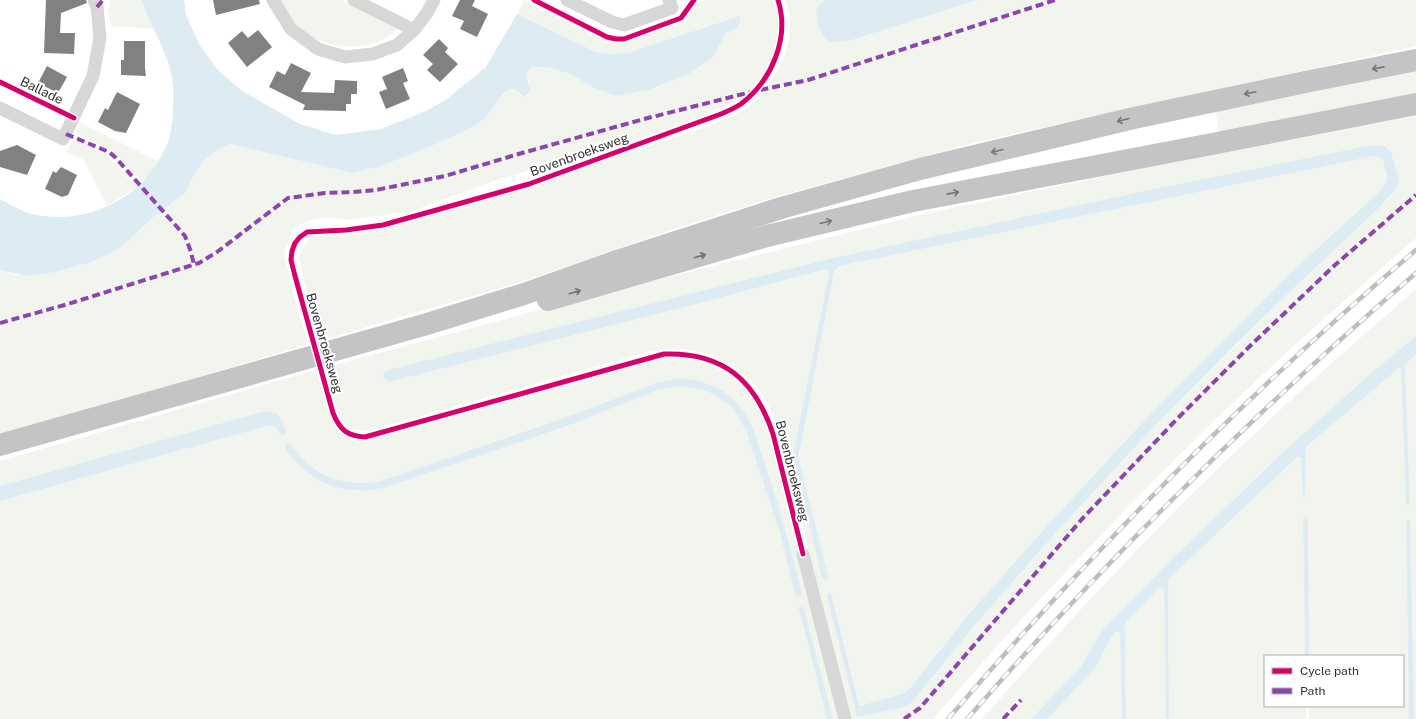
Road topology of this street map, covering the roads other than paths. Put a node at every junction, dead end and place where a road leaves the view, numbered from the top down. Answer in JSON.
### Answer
{"nodes":[{"id":1,"x":94,"y":0,"type":"edge"},
{"id":2,"x":273,"y":0,"type":"edge"},
{"id":3,"x":354,"y":0,"type":"edge"},
{"id":4,"x":434,"y":0,"type":"edge"},
{"id":5,"x":567,"y":0,"type":"edge"},
{"id":6,"x":671,"y":4,"type":"edge"},
{"id":7,"x":414,"y":30,"type":"junction"},
{"id":8,"x":1416,"y":60,"type":"edge"},
{"id":9,"x":1416,"y":104,"type":"edge"},
{"id":10,"x":0,"y":108,"type":"edge"},
{"id":11,"x":0,"y":445,"type":"edge"},
{"id":12,"x":0,"y":454,"type":"edge"},
{"id":13,"x":803,"y":554,"type":"dead end"},
{"id":14,"x":844,"y":719,"type":"edge"}],
"edges":[{"from":1,"to":10,"type":"street","name":"Ballade"},
{"from":2,"to":7,"type":"street"},
{"from":3,"to":7,"type":"street"},
{"from":4,"to":7,"type":"street"},
{"from":5,"to":6,"type":"street"},
{"from":8,"to":11,"type":"highway","one_way":true},
{"from":12,"to":9,"type":"highway","one_way":true},
{"from":13,"to":14,"type":"street"}]}
